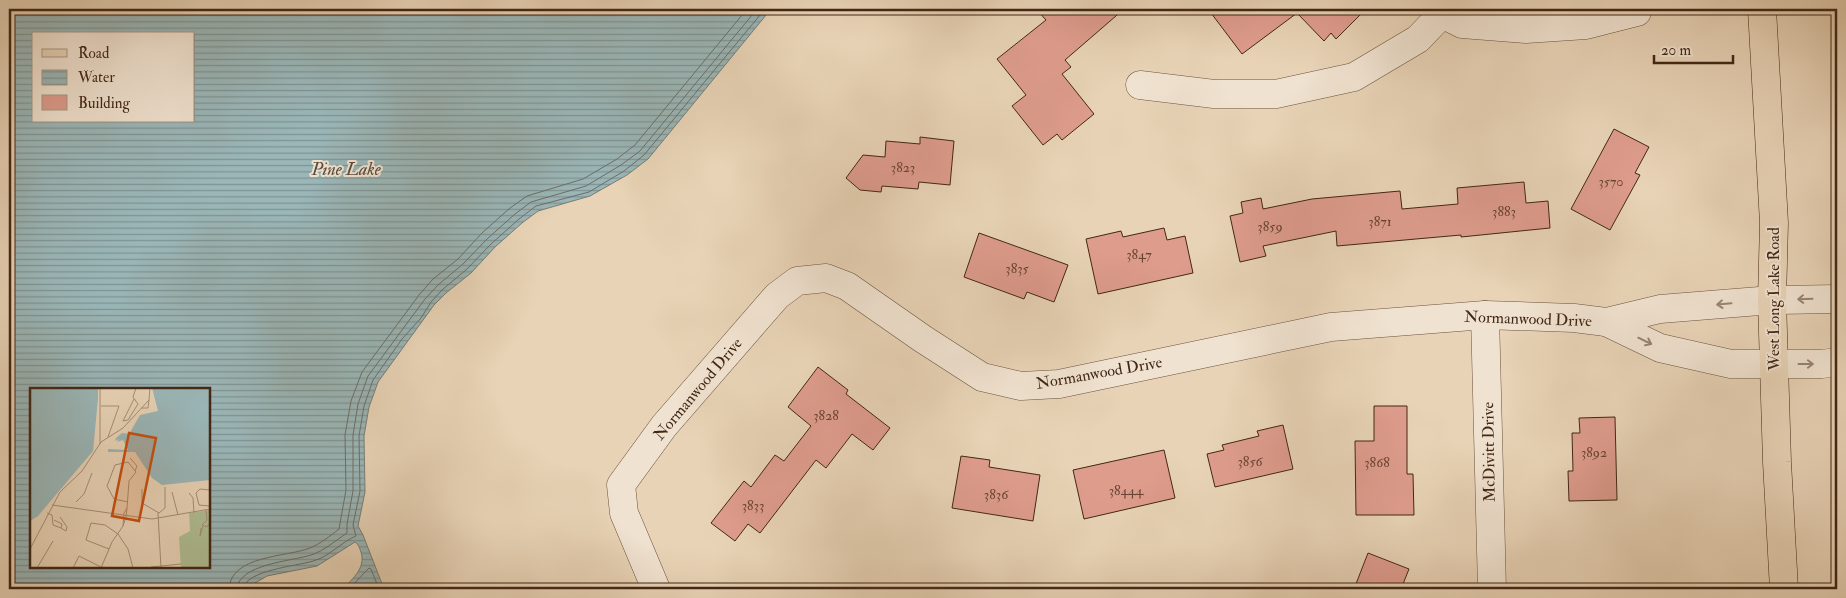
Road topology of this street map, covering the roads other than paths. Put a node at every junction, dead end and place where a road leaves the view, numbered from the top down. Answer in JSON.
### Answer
{"nodes":[{"id":1,"x":1762,"y":9,"type":"edge"},
{"id":2,"x":1443,"y":11,"type":"edge"},
{"id":3,"x":1637,"y":12,"type":"dead end"},
{"id":4,"x":1140,"y":85,"type":"dead end"},
{"id":5,"x":1837,"y":299,"type":"edge"},
{"id":6,"x":1772,"y":300,"type":"junction"},
{"id":7,"x":1486,"y":315,"type":"junction"},
{"id":8,"x":1606,"y":322,"type":"junction"},
{"id":9,"x":1837,"y":362,"type":"edge"},
{"id":10,"x":1775,"y":364,"type":"junction"},
{"id":11,"x":656,"y":589,"type":"edge"},
{"id":12,"x":1492,"y":589,"type":"edge"},
{"id":13,"x":1784,"y":589,"type":"edge"}],
"edges":[{"from":1,"to":6,"type":"main road","name":"West Long Lake Road"},
{"from":2,"to":3,"type":"street"},
{"from":2,"to":4,"type":"street"},
{"from":5,"to":6,"type":"street","name":"Normanwood Drive","one_way":true},
{"from":6,"to":8,"type":"street","name":"Normanwood Drive","one_way":true},
{"from":6,"to":10,"type":"main road","name":"West Long Lake Road"},
{"from":7,"to":8,"type":"street","name":"Normanwood Drive"},
{"from":7,"to":11,"type":"street","name":"Normanwood Drive"},
{"from":7,"to":12,"type":"street","name":"McDivitt Drive"},
{"from":8,"to":10,"type":"street","name":"Normanwood Drive","one_way":true},
{"from":10,"to":9,"type":"street","name":"Normanwood Drive","one_way":true},
{"from":10,"to":13,"type":"main road","name":"West Long Lake Road"}]}
